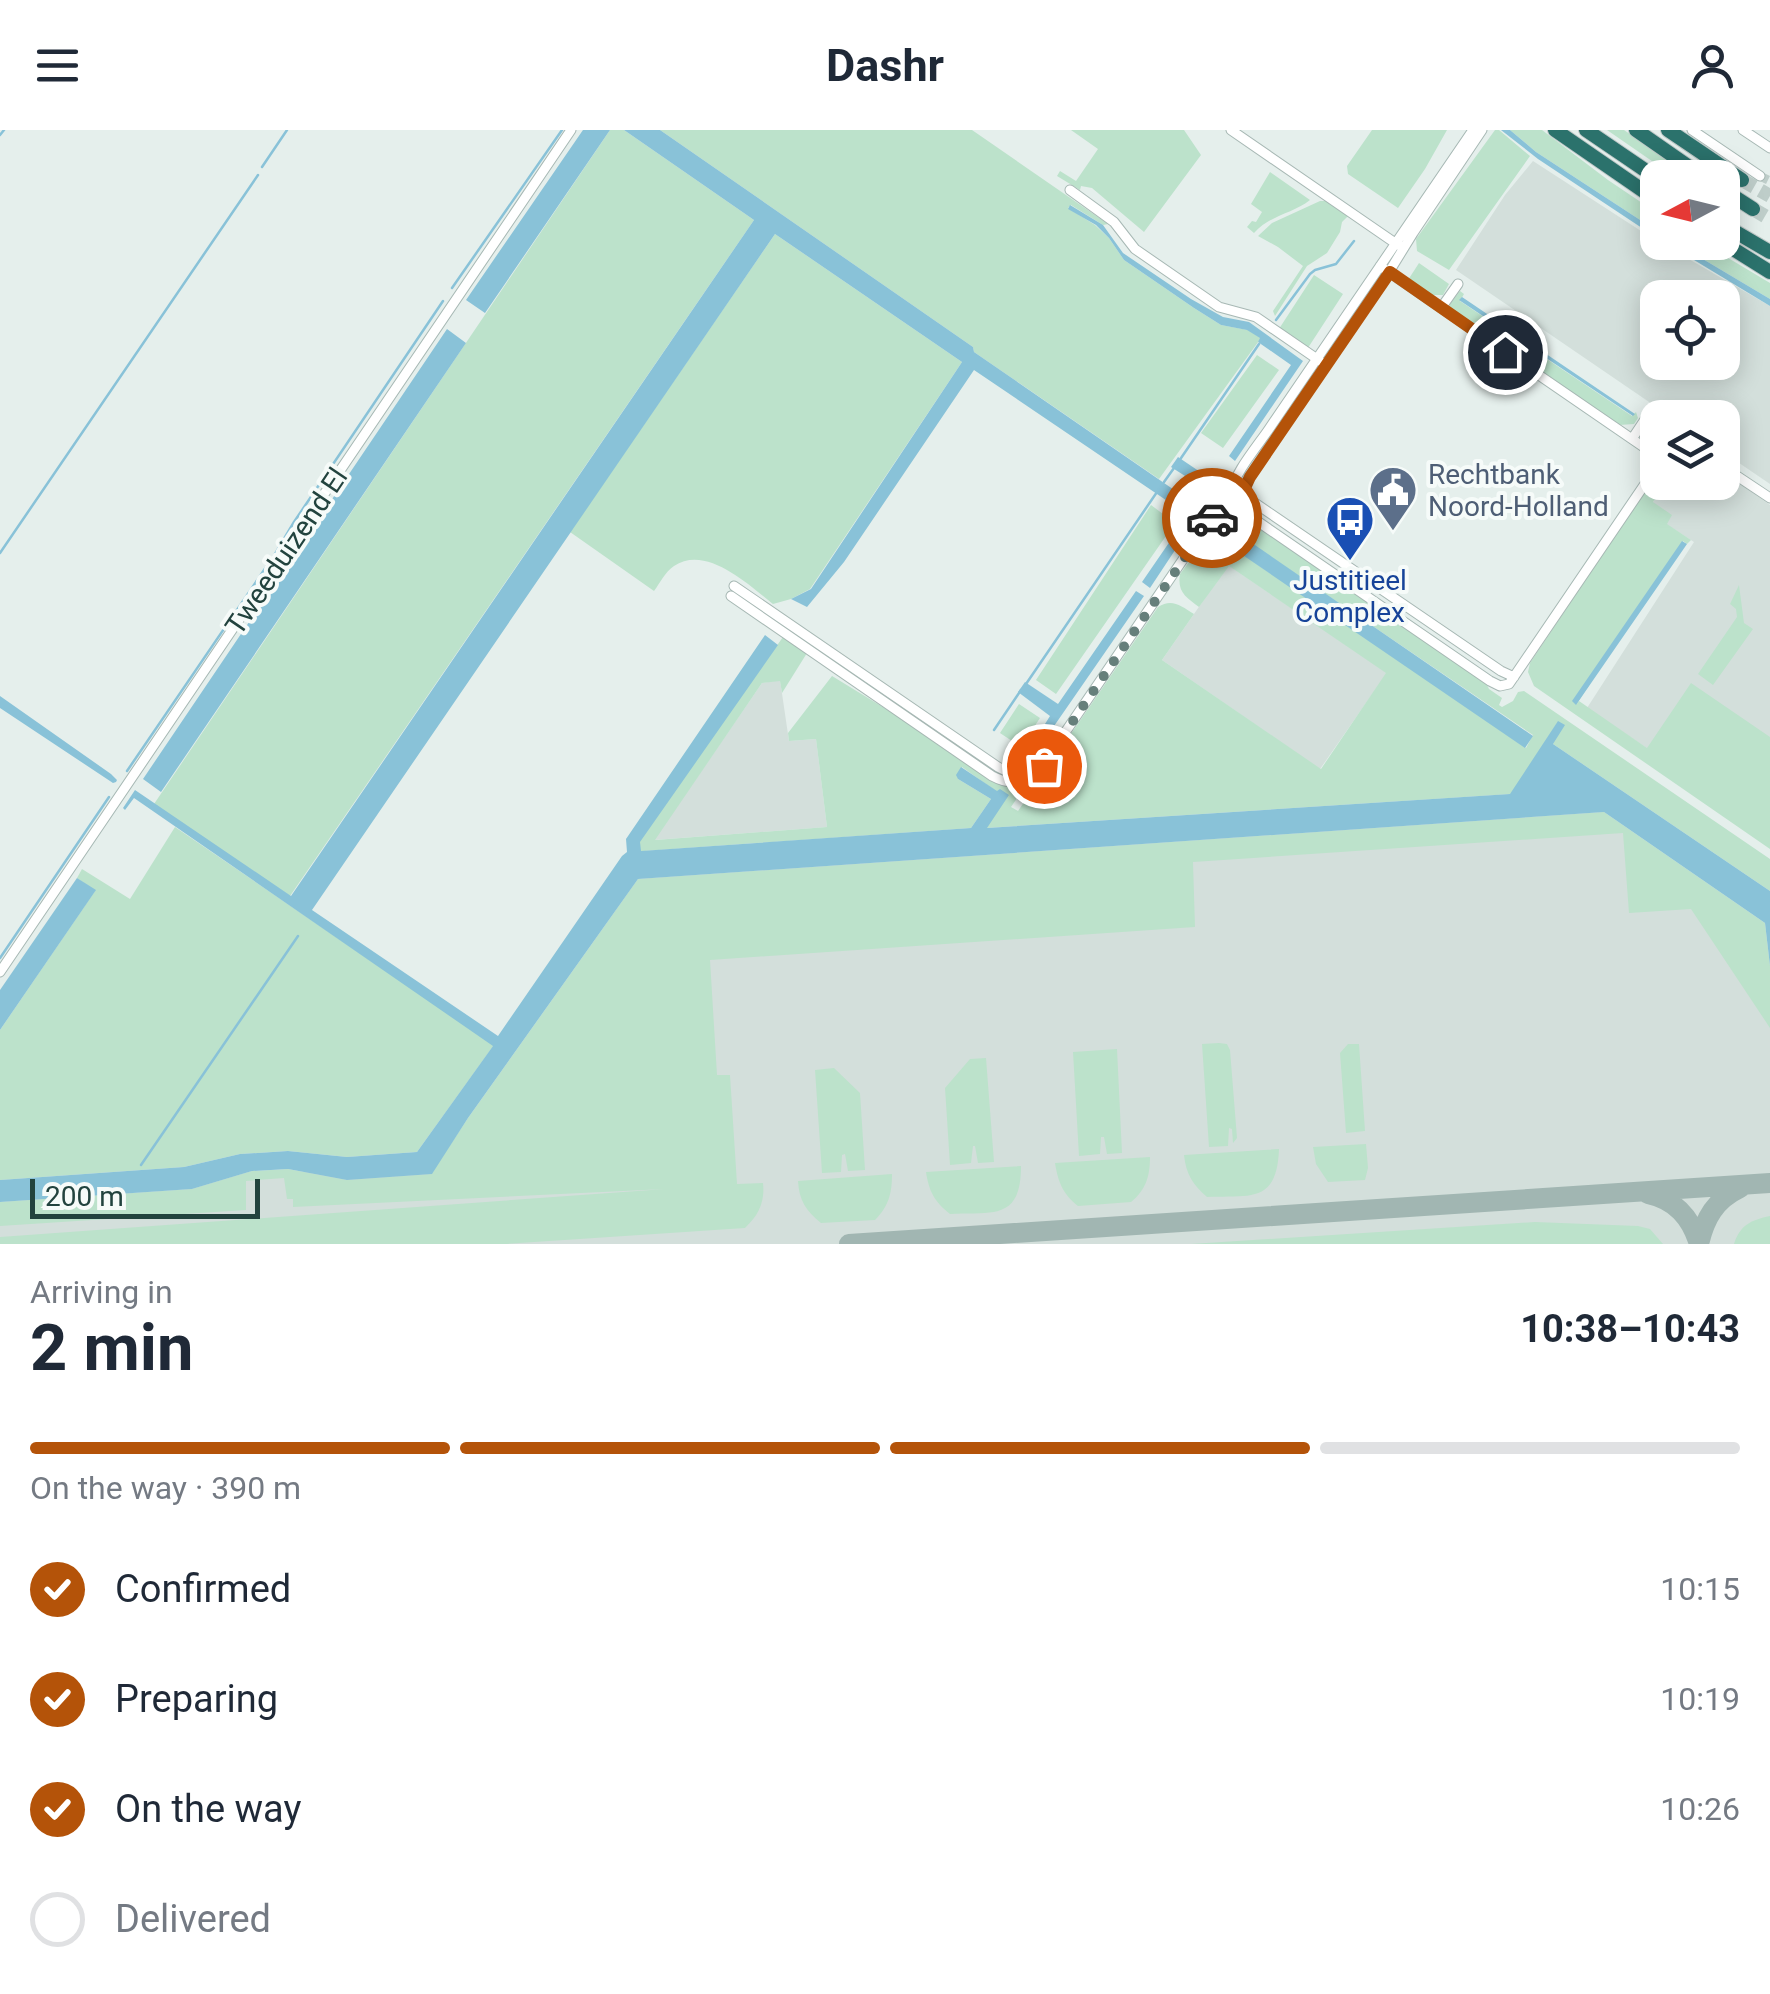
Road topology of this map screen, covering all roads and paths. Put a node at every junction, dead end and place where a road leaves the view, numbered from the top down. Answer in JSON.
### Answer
{"nodes":[{"id":1,"x":571,"y":130,"type":"edge"},
{"id":2,"x":1230,"y":130,"type":"edge"},
{"id":3,"x":1482,"y":130,"type":"edge"},
{"id":4,"x":1555,"y":130,"type":"edge"},
{"id":5,"x":1586,"y":130,"type":"edge"},
{"id":6,"x":1636,"y":130,"type":"edge"},
{"id":7,"x":1668,"y":130,"type":"edge"},
{"id":8,"x":1692,"y":130,"type":"edge"},
{"id":9,"x":1743,"y":130,"type":"edge"},
{"id":10,"x":1472,"y":136,"type":"edge"},
{"id":11,"x":1770,"y":148,"type":"edge"},
{"id":12,"x":1679,"y":160,"type":"edge"},
{"id":13,"x":1640,"y":167,"type":"edge"},
{"id":14,"x":1760,"y":176,"type":"dead end"},
{"id":15,"x":1742,"y":180,"type":"tunnel mouth"},
{"id":16,"x":1640,"y":189,"type":"edge"},
{"id":17,"x":1070,"y":190,"type":"dead end"},
{"id":18,"x":1740,"y":201,"type":"edge"},
{"id":19,"x":1753,"y":209,"type":"tunnel mouth"},
{"id":20,"x":1740,"y":234,"type":"edge"},
{"id":21,"x":1400,"y":246,"type":"junction"},
{"id":22,"x":1770,"y":252,"type":"edge"},
{"id":23,"x":1740,"y":253,"type":"edge"},
{"id":24,"x":1385,"y":269,"type":"junction"},
{"id":25,"x":1770,"y":272,"type":"edge"},
{"id":26,"x":1458,"y":284,"type":"dead end"},
{"id":27,"x":1441,"y":308,"type":"junction"},
{"id":28,"x":1322,"y":362,"type":"junction"},
{"id":29,"x":1640,"y":431,"type":"edge"},
{"id":30,"x":1632,"y":439,"type":"junction"},
{"id":31,"x":1640,"y":445,"type":"edge"},
{"id":32,"x":1740,"y":478,"type":"edge"},
{"id":33,"x":1244,"y":490,"type":"junction"},
{"id":34,"x":1640,"y":493,"type":"edge"},
{"id":35,"x":1232,"y":497,"type":"junction"},
{"id":36,"x":1770,"y":498,"type":"edge"},
{"id":37,"x":732,"y":591,"type":"dead end"},
{"id":38,"x":1514,"y":677,"type":"junction"},
{"id":39,"x":0,"y":972,"type":"edge"}],
"edges":[{"from":1,"to":39,"type":"street","name":"Tweeduizend El"},
{"from":2,"to":21,"type":"street"},
{"from":3,"to":10,"type":"street"},
{"from":4,"to":16,"type":"highway"},
{"from":5,"to":13,"type":"highway"},
{"from":6,"to":12,"type":"highway"},
{"from":7,"to":15,"type":"highway"},
{"from":8,"to":14,"type":"street"},
{"from":9,"to":11,"type":"street"},
{"from":10,"to":21,"type":"street"},
{"from":17,"to":28,"type":"street"},
{"from":18,"to":19,"type":"highway"},
{"from":20,"to":22,"type":"highway"},
{"from":21,"to":24,"type":"street"},
{"from":23,"to":25,"type":"highway"},
{"from":24,"to":27,"type":"street"},
{"from":24,"to":28,"type":"street"},
{"from":26,"to":27,"type":"street"},
{"from":27,"to":30,"type":"street"},
{"from":28,"to":33,"type":"street"},
{"from":28,"to":35,"type":"street"},
{"from":29,"to":30,"type":"street"},
{"from":30,"to":31,"type":"street"},
{"from":32,"to":36,"type":"street"},
{"from":33,"to":35,"type":"street"},
{"from":33,"to":38,"type":"street"},
{"from":34,"to":38,"type":"street"},
{"from":35,"to":37,"type":"street"},
{"from":35,"to":38,"type":"street"}]}
